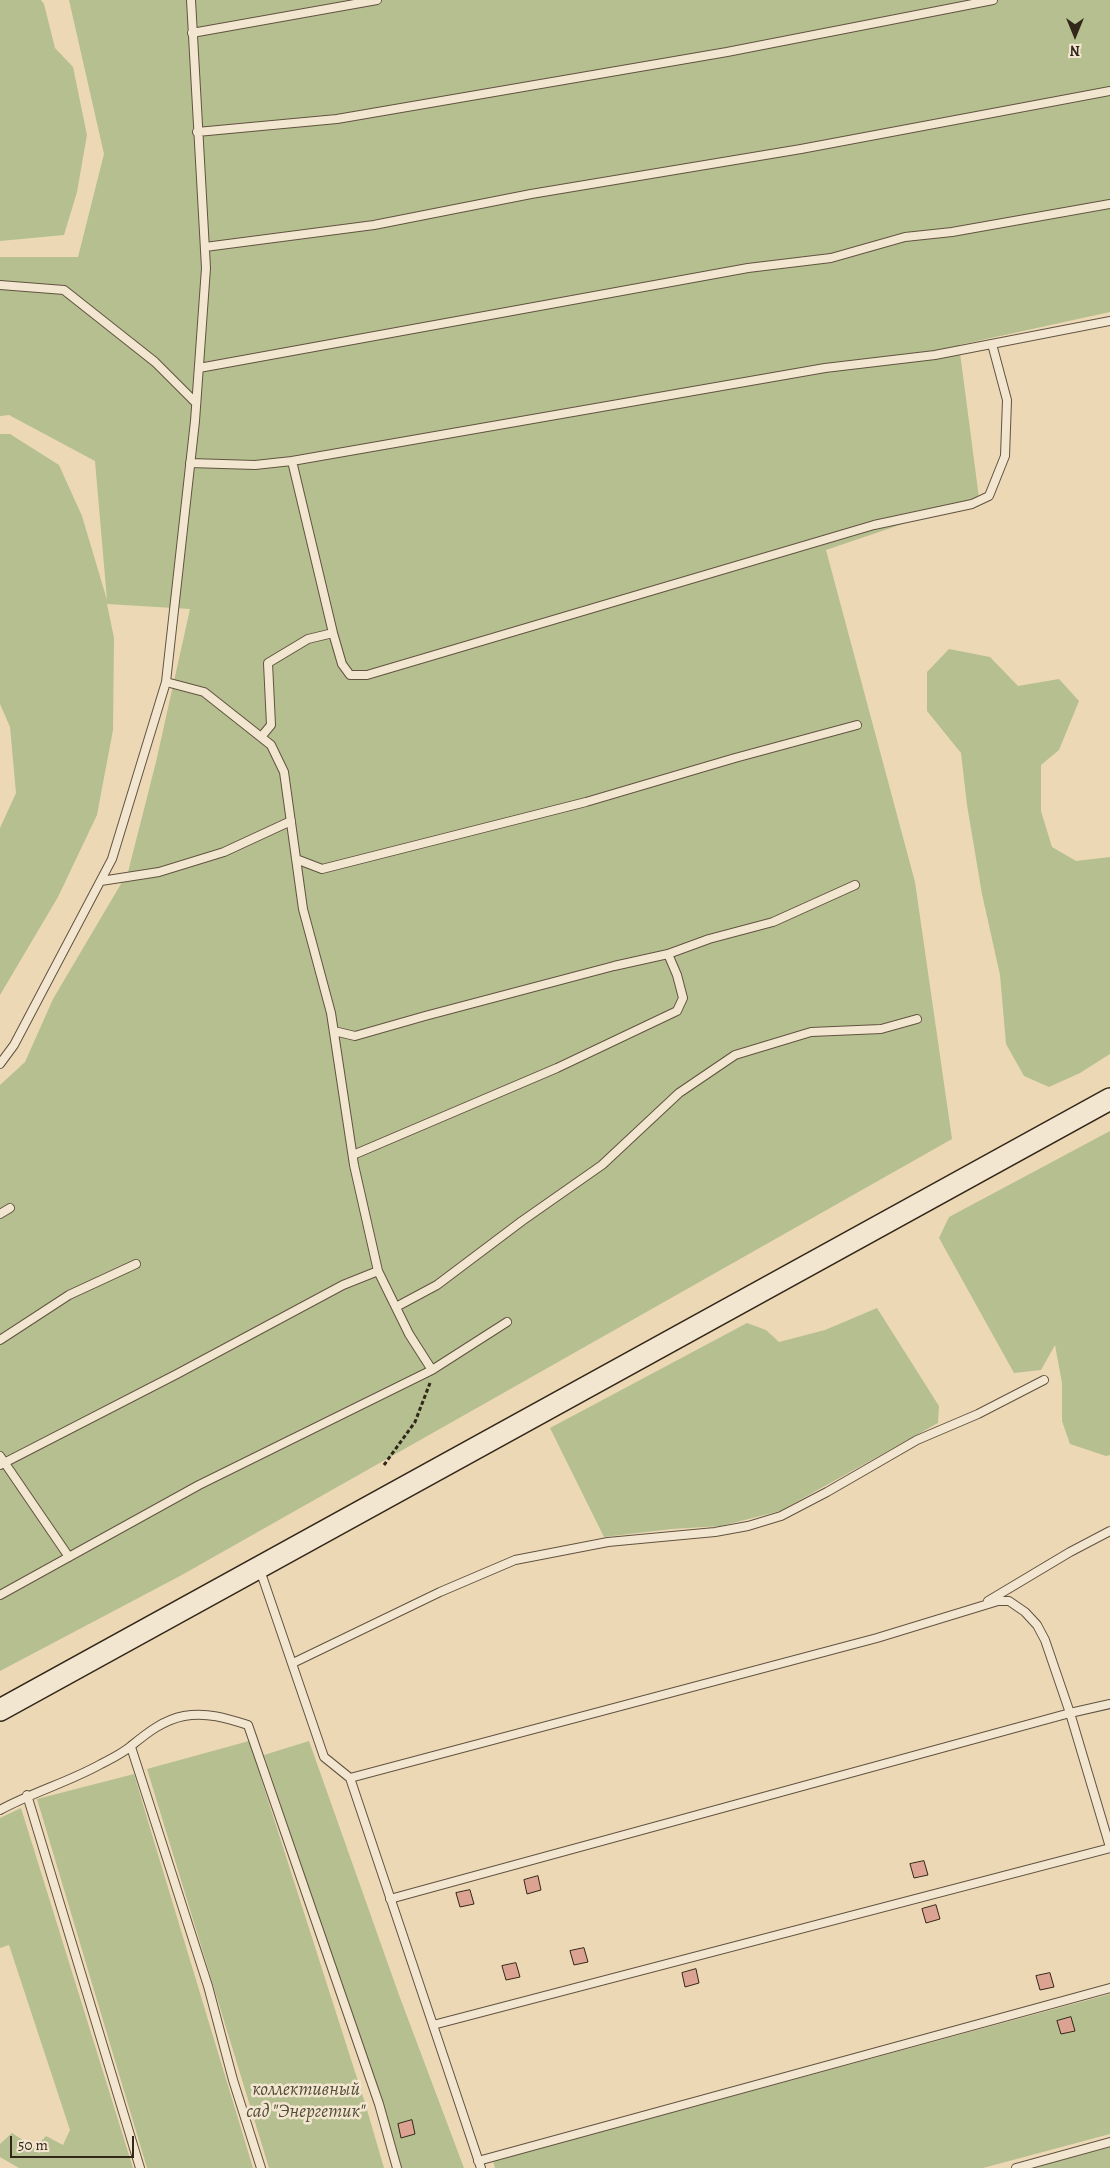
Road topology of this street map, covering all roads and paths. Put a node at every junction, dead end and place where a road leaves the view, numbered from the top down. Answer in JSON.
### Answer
{"nodes":[{"id":1,"x":191,"y":0,"type":"edge"},
{"id":2,"x":377,"y":0,"type":"edge"},
{"id":3,"x":993,"y":0,"type":"edge"},
{"id":4,"x":192,"y":33,"type":"junction"},
{"id":5,"x":1110,"y":91,"type":"edge"},
{"id":6,"x":197,"y":132,"type":"junction"},
{"id":7,"x":1110,"y":204,"type":"edge"},
{"id":8,"x":205,"y":248,"type":"junction"},
{"id":9,"x":0,"y":285,"type":"edge"},
{"id":10,"x":1110,"y":320,"type":"edge"},
{"id":11,"x":992,"y":344,"type":"junction"},
{"id":12,"x":199,"y":368,"type":"junction"},
{"id":13,"x":196,"y":404,"type":"junction"},
{"id":14,"x":292,"y":461,"type":"junction"},
{"id":15,"x":190,"y":463,"type":"junction"},
{"id":16,"x":333,"y":633,"type":"junction"},
{"id":17,"x":166,"y":682,"type":"junction"},
{"id":18,"x":857,"y":725,"type":"dead end"},
{"id":19,"x":261,"y":737,"type":"junction"},
{"id":20,"x":291,"y":821,"type":"junction"},
{"id":21,"x":296,"y":859,"type":"junction"},
{"id":22,"x":100,"y":881,"type":"junction"},
{"id":23,"x":855,"y":885,"type":"dead end"},
{"id":24,"x":668,"y":954,"type":"junction"},
{"id":25,"x":917,"y":1019,"type":"dead end"},
{"id":26,"x":334,"y":1031,"type":"junction"},
{"id":27,"x":0,"y":1064,"type":"edge"},
{"id":28,"x":1110,"y":1100,"type":"edge"},
{"id":29,"x":353,"y":1155,"type":"junction"},
{"id":30,"x":10,"y":1208,"type":"dead end"},
{"id":31,"x":0,"y":1214,"type":"edge"},
{"id":32,"x":136,"y":1264,"type":"dead end"},
{"id":33,"x":378,"y":1271,"type":"junction"},
{"id":34,"x":396,"y":1307,"type":"junction"},
{"id":35,"x":506,"y":1322,"type":"dead end"},
{"id":36,"x":0,"y":1340,"type":"edge"},
{"id":37,"x":432,"y":1370,"type":"junction"},
{"id":38,"x":1044,"y":1380,"type":"dead end"},
{"id":39,"x":1,"y":1461,"type":"edge"},
{"id":40,"x":384,"y":1465,"type":"dead end"},
{"id":41,"x":1110,"y":1531,"type":"edge"},
{"id":42,"x":69,"y":1557,"type":"junction"},
{"id":43,"x":260,"y":1568,"type":"junction"},
{"id":44,"x":0,"y":1595,"type":"edge"},
{"id":45,"x":974,"y":1609,"type":"junction"},
{"id":46,"x":293,"y":1663,"type":"junction"},
{"id":47,"x":1110,"y":1704,"type":"edge"},
{"id":48,"x":0,"y":1710,"type":"edge"},
{"id":49,"x":1070,"y":1713,"type":"junction"},
{"id":50,"x":131,"y":1747,"type":"junction"},
{"id":51,"x":350,"y":1778,"type":"junction"},
{"id":52,"x":27,"y":1795,"type":"junction"},
{"id":53,"x":0,"y":1810,"type":"edge"},
{"id":54,"x":1110,"y":1848,"type":"edge"},
{"id":55,"x":390,"y":1899,"type":"junction"},
{"id":56,"x":1110,"y":1988,"type":"edge"},
{"id":57,"x":433,"y":2025,"type":"junction"},
{"id":58,"x":1110,"y":2142,"type":"edge"},
{"id":59,"x":479,"y":2164,"type":"edge"},
{"id":60,"x":140,"y":2168,"type":"edge"},
{"id":61,"x":261,"y":2168,"type":"edge"},
{"id":62,"x":397,"y":2168,"type":"edge"},
{"id":63,"x":1016,"y":2168,"type":"edge"}],
"edges":[{"from":1,"to":4,"type":"lane"},
{"from":2,"to":4,"type":"lane"},
{"from":3,"to":6,"type":"lane"},
{"from":4,"to":6,"type":"lane"},
{"from":5,"to":8,"type":"lane"},
{"from":6,"to":8,"type":"lane"},
{"from":7,"to":12,"type":"lane"},
{"from":8,"to":12,"type":"lane"},
{"from":9,"to":13,"type":"lane"},
{"from":10,"to":11,"type":"lane"},
{"from":11,"to":14,"type":"lane"},
{"from":11,"to":16,"type":"lane"},
{"from":12,"to":13,"type":"lane"},
{"from":13,"to":15,"type":"lane"},
{"from":14,"to":15,"type":"lane"},
{"from":14,"to":16,"type":"lane"},
{"from":15,"to":17,"type":"lane"},
{"from":16,"to":19,"type":"lane"},
{"from":17,"to":19,"type":"lane"},
{"from":17,"to":22,"type":"lane"},
{"from":18,"to":21,"type":"lane"},
{"from":19,"to":20,"type":"lane"},
{"from":20,"to":21,"type":"lane"},
{"from":20,"to":22,"type":"lane"},
{"from":21,"to":26,"type":"lane"},
{"from":22,"to":27,"type":"lane"},
{"from":23,"to":24,"type":"lane"},
{"from":24,"to":26,"type":"lane"},
{"from":24,"to":29,"type":"lane"},
{"from":25,"to":34,"type":"lane"},
{"from":26,"to":29,"type":"lane"},
{"from":28,"to":43,"type":"main road"},
{"from":29,"to":33,"type":"lane"},
{"from":30,"to":31,"type":"lane"},
{"from":32,"to":36,"type":"lane"},
{"from":33,"to":34,"type":"lane"},
{"from":33,"to":39,"type":"lane"},
{"from":34,"to":37,"type":"lane"},
{"from":35,"to":37,"type":"lane"},
{"from":37,"to":40,"type":"path"},
{"from":37,"to":42,"type":"lane"},
{"from":38,"to":46,"type":"lane"},
{"from":39,"to":42,"type":"lane"},
{"from":41,"to":45,"type":"lane"},
{"from":42,"to":44,"type":"lane"},
{"from":43,"to":46,"type":"lane"},
{"from":43,"to":48,"type":"main road"},
{"from":45,"to":49,"type":"lane"},
{"from":45,"to":51,"type":"lane"},
{"from":46,"to":51,"type":"lane"},
{"from":47,"to":49,"type":"lane"},
{"from":49,"to":54,"type":"lane"},
{"from":49,"to":55,"type":"lane"},
{"from":50,"to":52,"type":"lane"},
{"from":50,"to":61,"type":"lane"},
{"from":50,"to":62,"type":"lane"},
{"from":51,"to":55,"type":"lane"},
{"from":52,"to":53,"type":"lane"},
{"from":52,"to":60,"type":"lane"},
{"from":54,"to":57,"type":"lane"},
{"from":55,"to":57,"type":"lane"},
{"from":56,"to":59,"type":"lane"},
{"from":57,"to":59,"type":"lane"},
{"from":58,"to":63,"type":"lane"}]}
